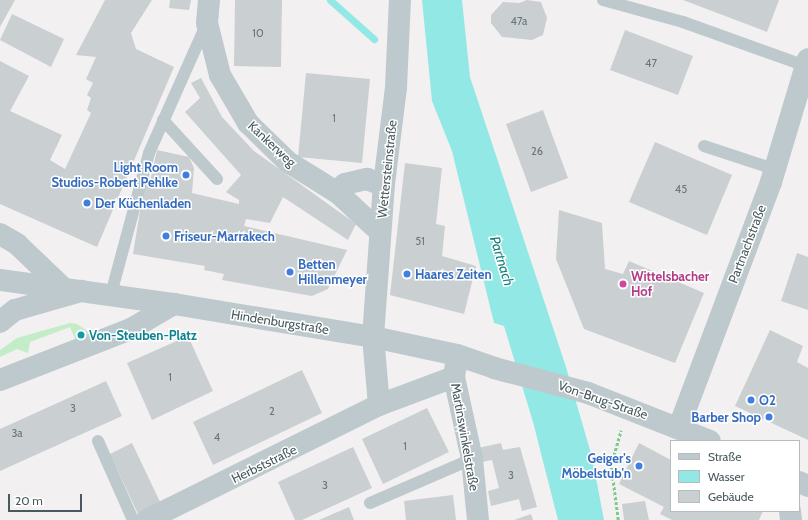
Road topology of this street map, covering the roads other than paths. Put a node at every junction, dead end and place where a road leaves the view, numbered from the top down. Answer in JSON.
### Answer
{"nodes":[{"id":1,"x":209,"y":0,"type":"edge"},
{"id":2,"x":400,"y":0,"type":"edge"},
{"id":3,"x":603,"y":0,"type":"edge"},
{"id":4,"x":207,"y":23,"type":"junction"},
{"id":5,"x":807,"y":63,"type":"edge"},
{"id":6,"x":163,"y":120,"type":"junction"},
{"id":7,"x":704,"y":146,"type":"dead end"},
{"id":8,"x":774,"y":169,"type":"junction"},
{"id":9,"x":217,"y":179,"type":"dead end"},
{"id":10,"x":384,"y":186,"type":"junction"},
{"id":11,"x":336,"y":192,"type":"junction"},
{"id":12,"x":380,"y":232,"type":"junction"},
{"id":13,"x":0,"y":234,"type":"edge"},
{"id":14,"x":0,"y":280,"type":"edge"},
{"id":15,"x":72,"y":289,"type":"junction"},
{"id":16,"x":111,"y":294,"type":"junction"},
{"id":17,"x":174,"y":304,"type":"junction"},
{"id":18,"x":0,"y":322,"type":"edge"},
{"id":19,"x":373,"y":337,"type":"junction"},
{"id":20,"x":457,"y":355,"type":"junction"},
{"id":21,"x":494,"y":368,"type":"joint"},
{"id":22,"x":454,"y":377,"type":"junction"},
{"id":23,"x":0,"y":380,"type":"edge"},
{"id":24,"x":379,"y":405,"type":"junction"},
{"id":25,"x":679,"y":427,"type":"junction"},
{"id":26,"x":708,"y":440,"type":"edge"},
{"id":27,"x":98,"y":442,"type":"dead end"},
{"id":28,"x":472,"y":459,"type":"junction"},
{"id":29,"x":370,"y":503,"type":"dead end"},
{"id":30,"x":133,"y":520,"type":"edge"},
{"id":31,"x":147,"y":520,"type":"edge"},
{"id":32,"x":478,"y":520,"type":"edge"}],
"edges":[{"from":1,"to":4,"type":"street","name":"Kankerweg"},
{"from":2,"to":10,"type":"street","name":"Wettersteinstraße"},
{"from":3,"to":5,"type":"lane"},
{"from":4,"to":6,"type":"lane"},
{"from":4,"to":11,"type":"street","name":"Kankerweg"},
{"from":5,"to":8,"type":"street","name":"Partnachstraße"},
{"from":6,"to":9,"type":"lane"},
{"from":6,"to":16,"type":"lane"},
{"from":7,"to":8,"type":"lane"},
{"from":8,"to":25,"type":"street","name":"Partnachstraße"},
{"from":10,"to":11,"type":"street"},
{"from":10,"to":12,"type":"street","name":"Wettersteinstraße"},
{"from":11,"to":12,"type":"street","name":"Kankerweg"},
{"from":12,"to":19,"type":"street","name":"Wettersteinstraße"},
{"from":13,"to":15,"type":"street"},
{"from":14,"to":15,"type":"street","name":"Hindenburgstraße"},
{"from":15,"to":16,"type":"street","name":"Hindenburgstraße"},
{"from":15,"to":18,"type":"street"},
{"from":16,"to":17,"type":"street","name":"Hindenburgstraße"},
{"from":17,"to":19,"type":"street","name":"Hindenburgstraße"},
{"from":17,"to":23,"type":"street"},
{"from":19,"to":20,"type":"street","name":"Hindenburgstraße"},
{"from":19,"to":24,"type":"street"},
{"from":20,"to":21,"type":"street","name":"Hindenburgstraße"},
{"from":20,"to":22,"type":"street","name":"Martinswinkelstraße"},
{"from":21,"to":25,"type":"street","name":"Von-Brug-Straße"},
{"from":22,"to":24,"type":"street","name":"Herbststraße"},
{"from":22,"to":28,"type":"street","name":"Martinswinkelstraße"},
{"from":24,"to":31,"type":"street","name":"Herbststraße"},
{"from":25,"to":26,"type":"street","name":"Von-Brug-Straße"},
{"from":27,"to":30,"type":"lane"},
{"from":28,"to":29,"type":"lane"},
{"from":28,"to":32,"type":"street","name":"Martinswinkelstraße"}]}
